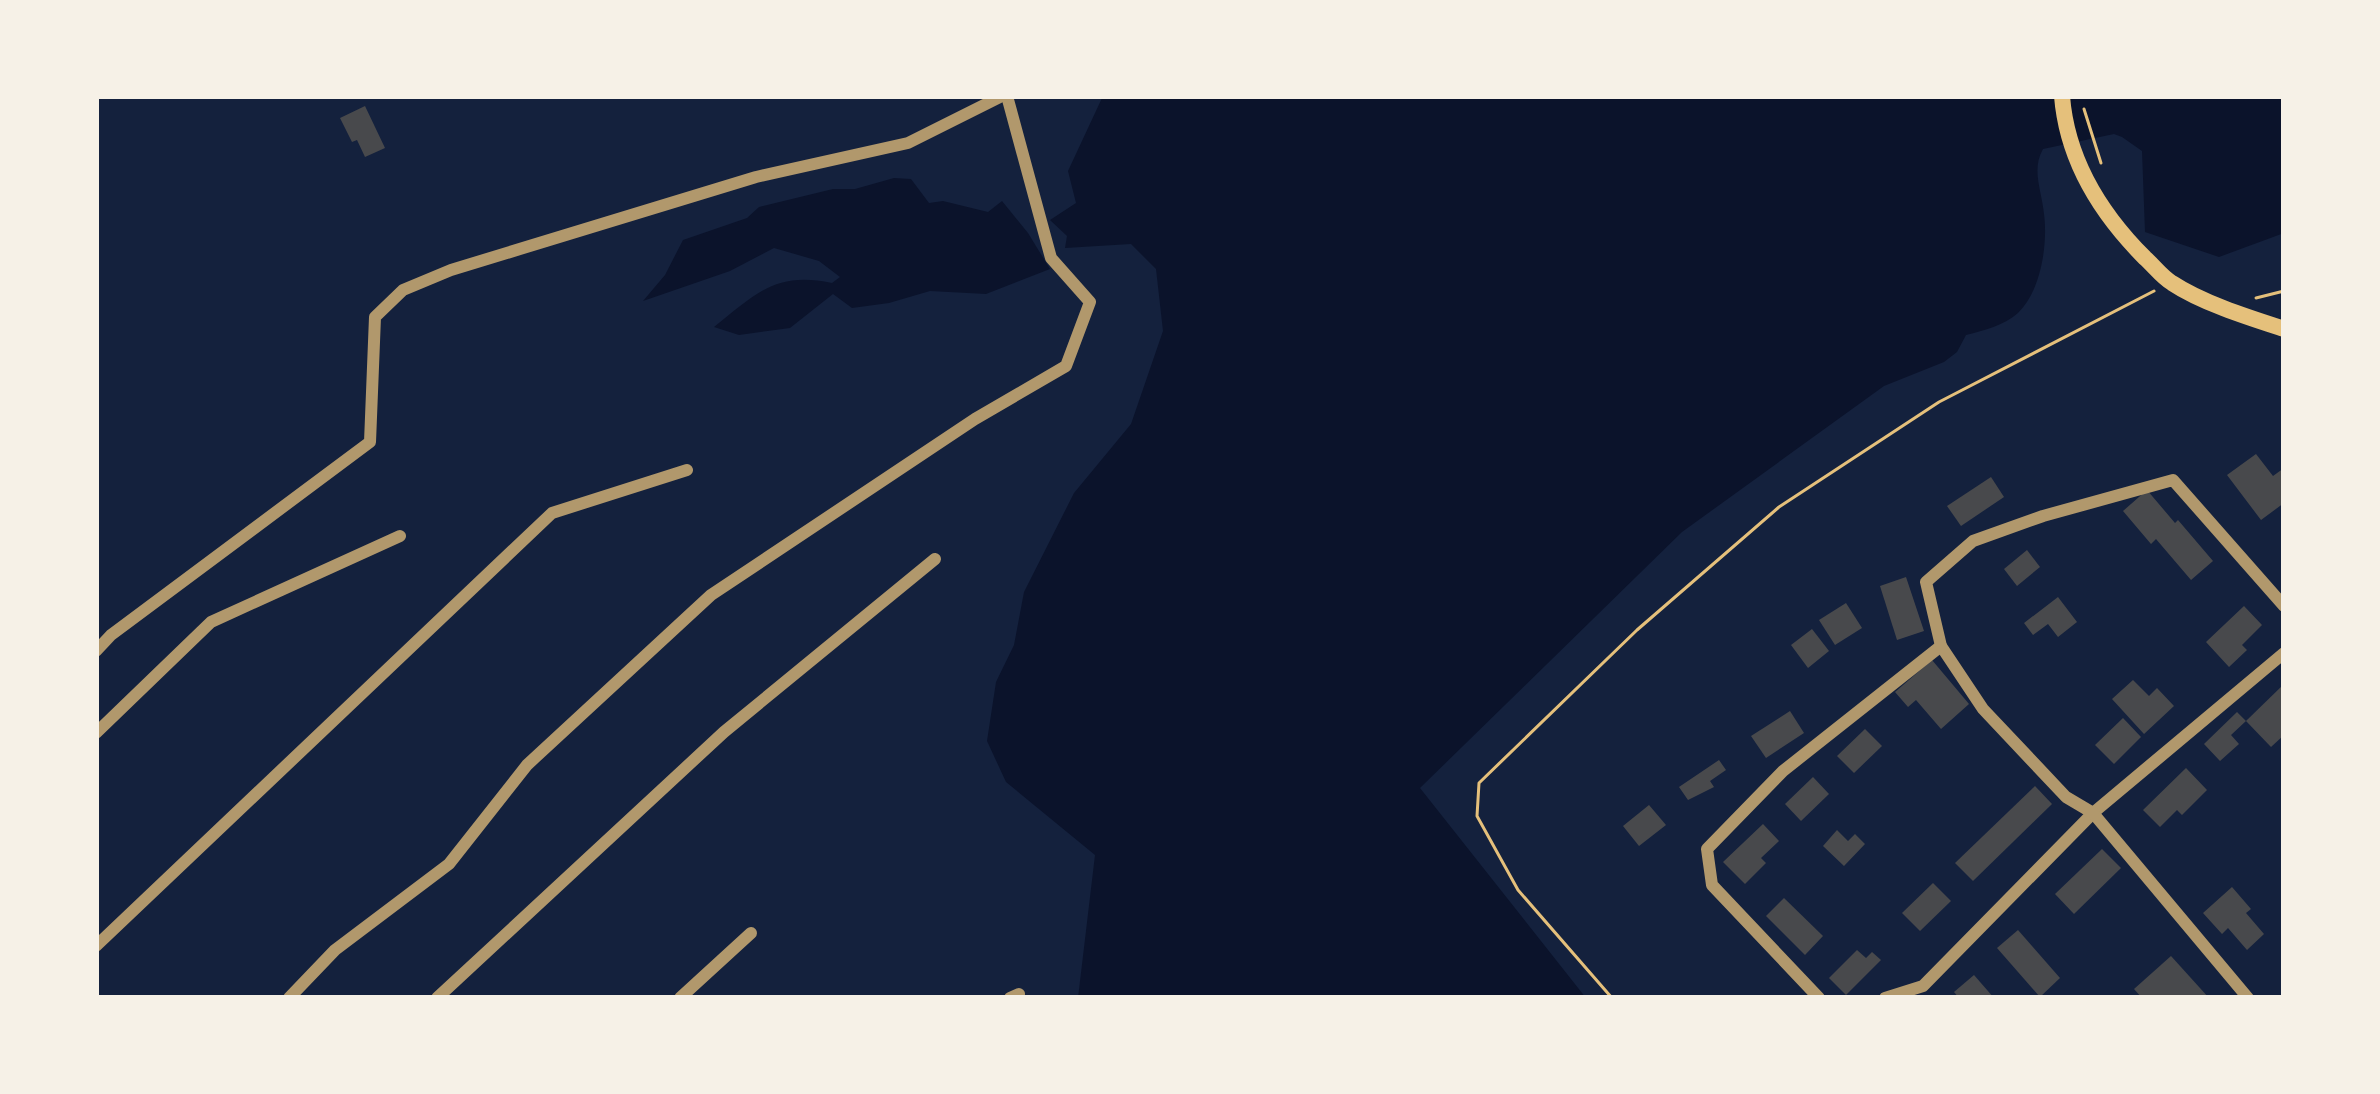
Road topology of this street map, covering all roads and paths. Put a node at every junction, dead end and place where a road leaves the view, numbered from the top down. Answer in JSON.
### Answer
{"nodes":[{"id":1,"x":1005,"y":96,"type":"edge"},
{"id":2,"x":2062,"y":96,"type":"edge"},
{"id":3,"x":2080,"y":96,"type":"edge"},
{"id":4,"x":2100,"y":160,"type":"dead end"},
{"id":5,"x":2171,"y":283,"type":"junction"},
{"id":6,"x":2282,"y":292,"type":"edge"},
{"id":7,"x":2247,"y":301,"type":"dead end"},
{"id":8,"x":2284,"y":329,"type":"edge"},
{"id":9,"x":687,"y":470,"type":"dead end"},
{"id":10,"x":400,"y":536,"type":"dead end"},
{"id":11,"x":935,"y":559,"type":"dead end"},
{"id":12,"x":2284,"y":605,"type":"edge"},
{"id":13,"x":1941,"y":646,"type":"junction"},
{"id":14,"x":96,"y":651,"type":"edge"},
{"id":15,"x":2284,"y":653,"type":"edge"},
{"id":16,"x":96,"y":733,"type":"edge"},
{"id":17,"x":2093,"y":813,"type":"junction"},
{"id":18,"x":751,"y":934,"type":"dead end"},
{"id":19,"x":96,"y":946,"type":"edge"},
{"id":20,"x":1923,"y":986,"type":"junction"},
{"id":21,"x":289,"y":998,"type":"edge"},
{"id":22,"x":437,"y":998,"type":"edge"},
{"id":23,"x":680,"y":998,"type":"edge"},
{"id":24,"x":1612,"y":998,"type":"edge"},
{"id":25,"x":1819,"y":998,"type":"edge"},
{"id":26,"x":1885,"y":998,"type":"edge"},
{"id":27,"x":1934,"y":998,"type":"edge"},
{"id":28,"x":2248,"y":998,"type":"edge"}],
"edges":[{"from":1,"to":14,"type":"street"},
{"from":1,"to":21,"type":"street"},
{"from":2,"to":5,"type":"main road"},
{"from":3,"to":4,"type":"path"},
{"from":5,"to":8,"type":"main road"},
{"from":5,"to":24,"type":"path"},
{"from":6,"to":7,"type":"path"},
{"from":9,"to":19,"type":"street"},
{"from":10,"to":16,"type":"street"},
{"from":11,"to":22,"type":"street"},
{"from":12,"to":13,"type":"street"},
{"from":13,"to":17,"type":"street"},
{"from":13,"to":25,"type":"street"},
{"from":15,"to":17,"type":"street"},
{"from":17,"to":20,"type":"street"},
{"from":17,"to":28,"type":"street"},
{"from":18,"to":23,"type":"street"},
{"from":20,"to":26,"type":"street"},
{"from":20,"to":27,"type":"street"}]}
